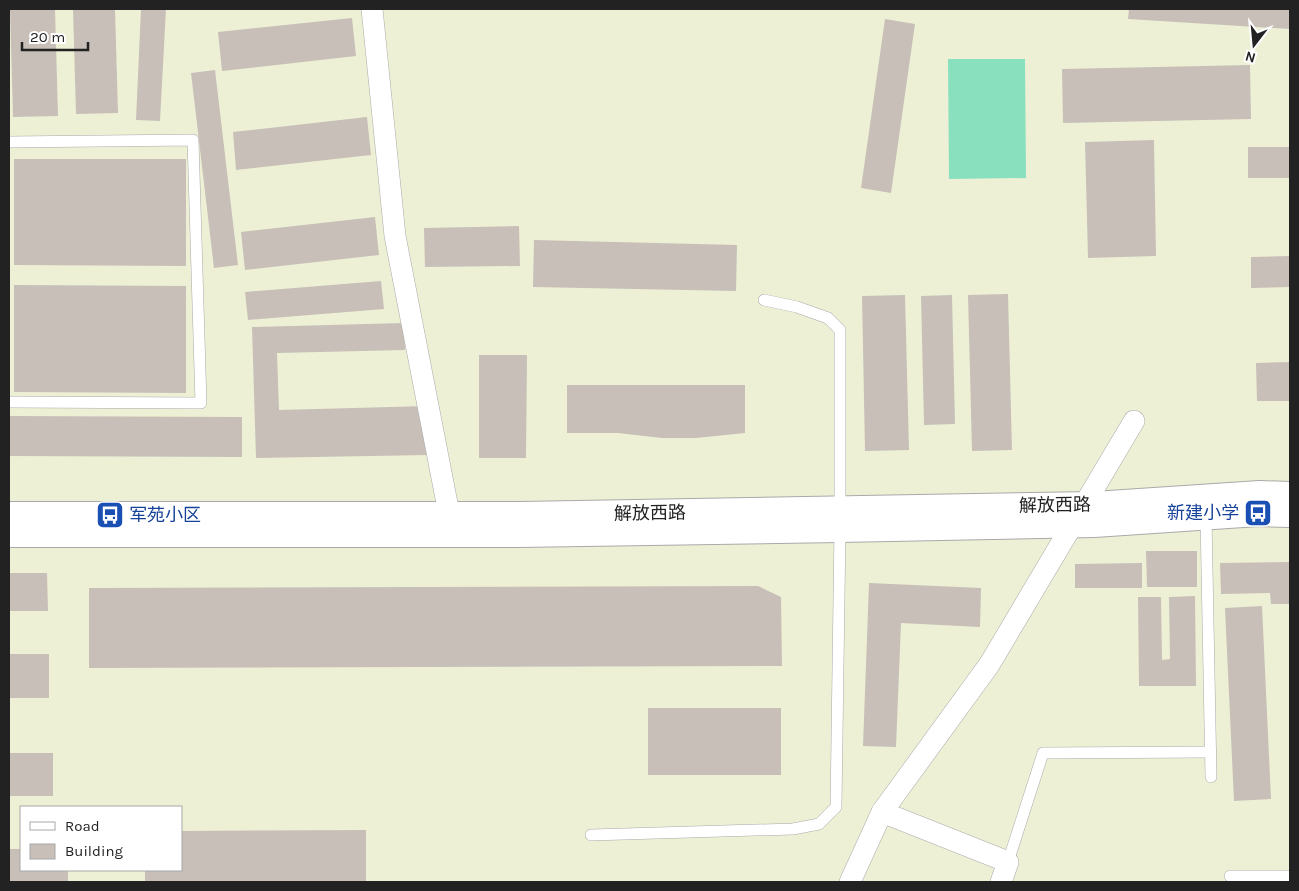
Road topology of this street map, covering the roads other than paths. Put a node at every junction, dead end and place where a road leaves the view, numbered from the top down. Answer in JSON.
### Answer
{"nodes":[{"id":1,"x":372,"y":9,"type":"edge"},
{"id":2,"x":9,"y":142,"type":"edge"},
{"id":3,"x":764,"y":300,"type":"dead end"},
{"id":4,"x":9,"y":402,"type":"edge"},
{"id":5,"x":1134,"y":420,"type":"dead end"},
{"id":6,"x":1290,"y":495,"type":"edge"},
{"id":7,"x":1078,"y":514,"type":"junction"},
{"id":8,"x":1290,"y":514,"type":"edge"},
{"id":9,"x":9,"y":515,"type":"edge"},
{"id":10,"x":1206,"y":517,"type":"junction"},
{"id":11,"x":840,"y":519,"type":"junction"},
{"id":12,"x":451,"y":524,"type":"junction"},
{"id":13,"x":9,"y":534,"type":"edge"},
{"id":14,"x":1211,"y":752,"type":"junction"},
{"id":15,"x":1211,"y":776,"type":"dead end"},
{"id":16,"x":882,"y":812,"type":"junction"},
{"id":17,"x":591,"y":835,"type":"dead end"},
{"id":18,"x":1008,"y":862,"type":"junction"},
{"id":19,"x":1230,"y":876,"type":"dead end"},
{"id":20,"x":1290,"y":876,"type":"edge"},
{"id":21,"x":850,"y":882,"type":"edge"},
{"id":22,"x":1001,"y":882,"type":"edge"}],
"edges":[{"from":1,"to":12,"type":"street"},
{"from":2,"to":4,"type":"lane"},
{"from":3,"to":11,"type":"lane"},
{"from":5,"to":7,"type":"street"},
{"from":6,"to":7,"type":"street","name":"解放西路"},
{"from":7,"to":10,"type":"street","name":"解放西路"},
{"from":7,"to":11,"type":"street","name":"解放西路"},
{"from":7,"to":16,"type":"street"},
{"from":8,"to":10,"type":"street","name":"解放西路"},
{"from":9,"to":12,"type":"street","name":"解放西路"},
{"from":10,"to":14,"type":"lane"},
{"from":11,"to":12,"type":"street","name":"解放西路"},
{"from":11,"to":17,"type":"lane"},
{"from":12,"to":13,"type":"street","name":"解放西路"},
{"from":14,"to":15,"type":"lane"},
{"from":14,"to":18,"type":"lane"},
{"from":16,"to":18,"type":"street"},
{"from":16,"to":21,"type":"street"},
{"from":18,"to":22,"type":"street"},
{"from":19,"to":20,"type":"lane"}]}
